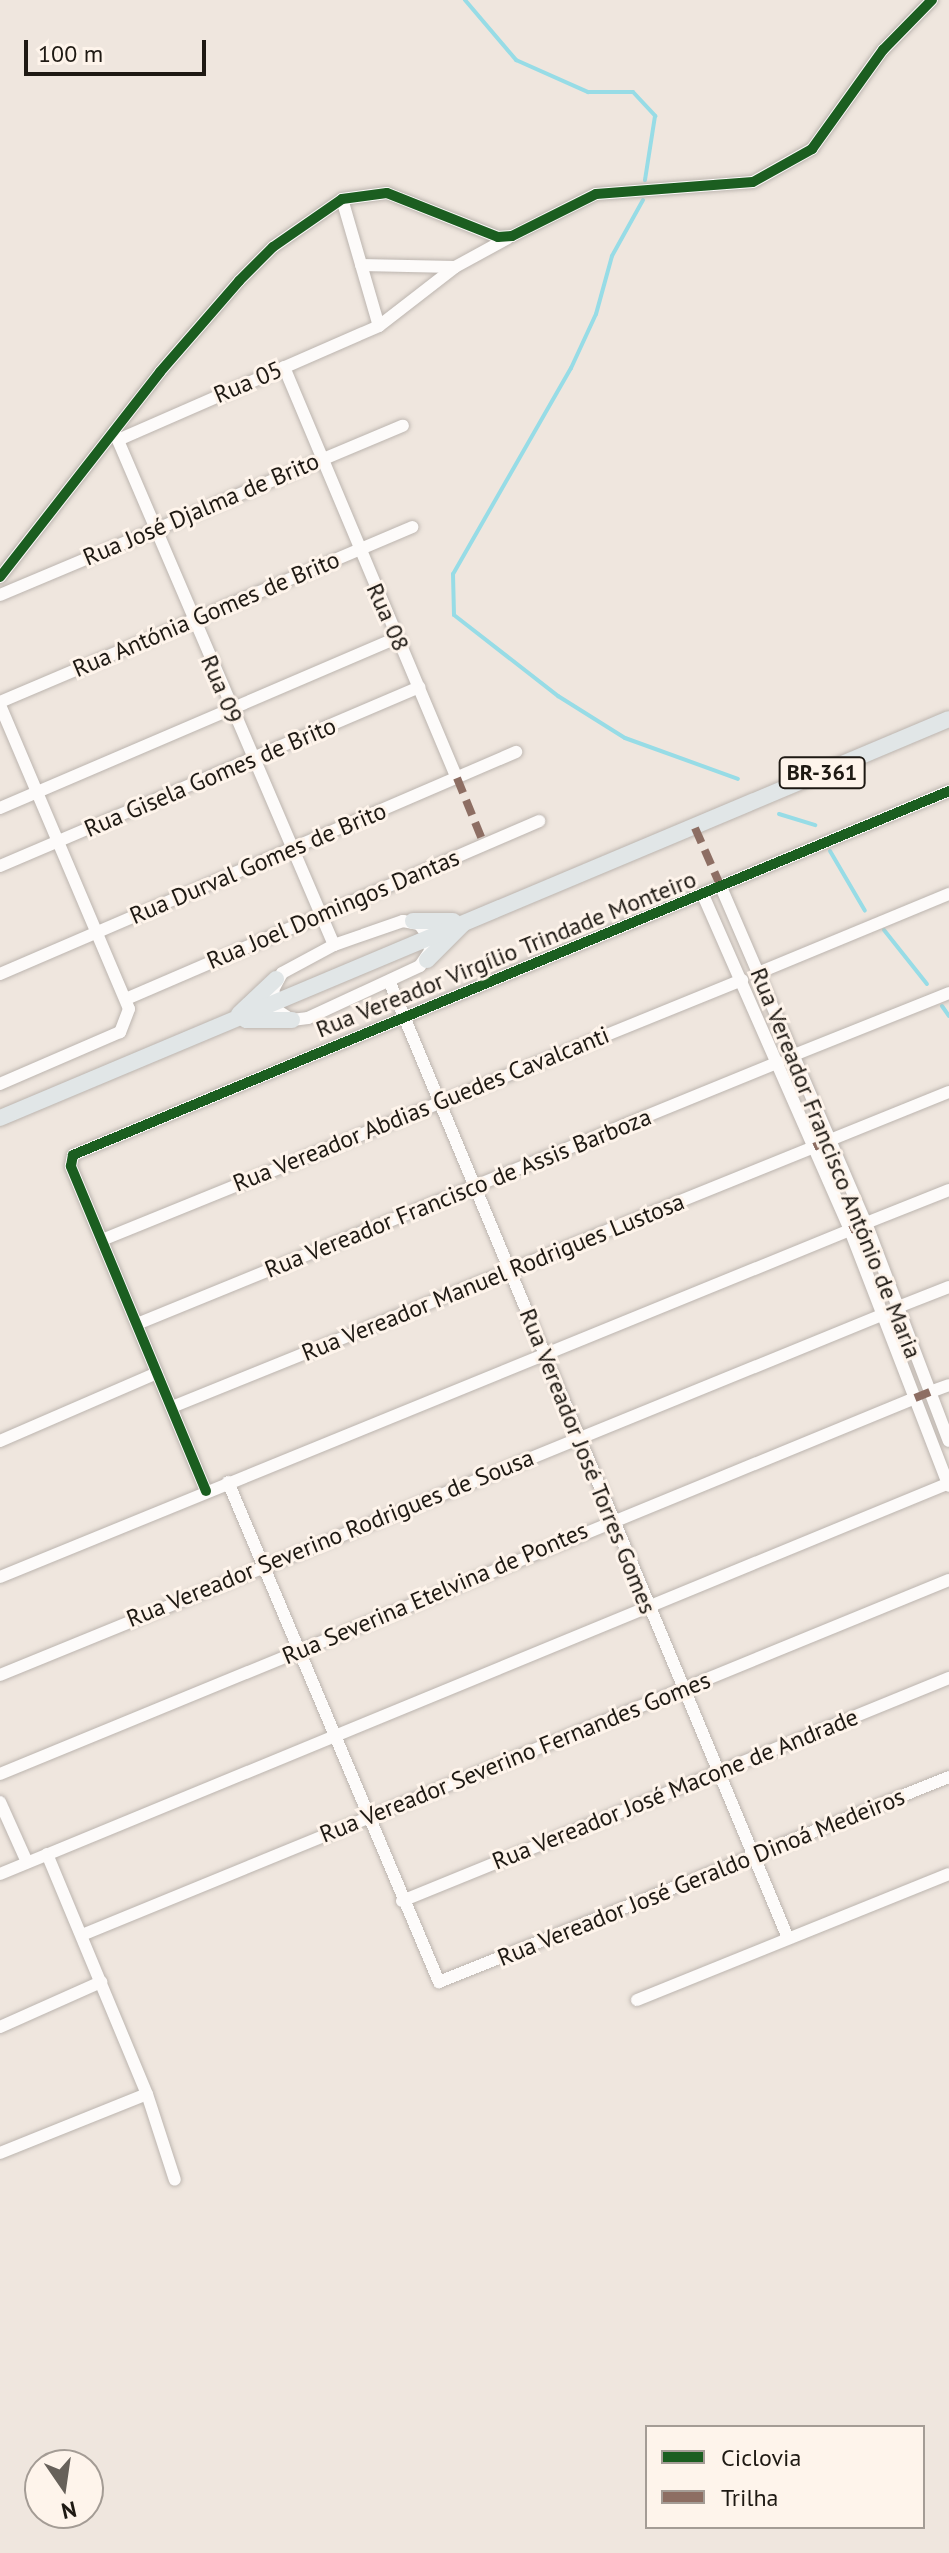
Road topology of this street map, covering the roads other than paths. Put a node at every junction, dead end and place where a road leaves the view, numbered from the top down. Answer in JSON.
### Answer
{"nodes":[{"id":1,"x":932,"y":0,"type":"edge"},
{"id":2,"x":342,"y":199,"type":"junction"},
{"id":3,"x":512,"y":236,"type":"junction"},
{"id":4,"x":361,"y":265,"type":"junction"},
{"id":5,"x":455,"y":267,"type":"junction"},
{"id":6,"x":379,"y":326,"type":"junction"},
{"id":7,"x":284,"y":367,"type":"junction"},
{"id":8,"x":403,"y":426,"type":"dead end"},
{"id":9,"x":116,"y":436,"type":"junction"},
{"id":10,"x":322,"y":458,"type":"junction"},
{"id":11,"x":412,"y":527,"type":"dead end"},
{"id":12,"x":154,"y":529,"type":"junction"},
{"id":13,"x":358,"y":549,"type":"junction"},
{"id":14,"x":0,"y":577,"type":"edge"},
{"id":15,"x":0,"y":595,"type":"edge"},
{"id":16,"x":193,"y":618,"type":"junction"},
{"id":17,"x":397,"y":638,"type":"junction"},
{"id":18,"x":419,"y":687,"type":"junction"},
{"id":19,"x":0,"y":703,"type":"edge"},
{"id":20,"x":230,"y":711,"type":"junction"},
{"id":21,"x":949,"y":719,"type":"edge"},
{"id":22,"x":516,"y":752,"type":"dead end"},
{"id":23,"x":254,"y":759,"type":"junction"},
{"id":24,"x":457,"y":778,"type":"junction"},
{"id":25,"x":949,"y":791,"type":"edge"},
{"id":26,"x":38,"y":792,"type":"junction"},
{"id":27,"x":0,"y":808,"type":"edge"},
{"id":28,"x":539,"y":821,"type":"dead end"},
{"id":29,"x":59,"y":840,"type":"junction"},
{"id":30,"x":291,"y":847,"type":"junction"},
{"id":31,"x":0,"y":866,"type":"edge"},
{"id":32,"x":721,"y":887,"type":"junction"},
{"id":33,"x":949,"y":894,"type":"edge"},
{"id":34,"x":703,"y":895,"type":"junction"},
{"id":35,"x":321,"y":914,"type":"junction"},
{"id":36,"x":465,"y":920,"type":"junction"},
{"id":37,"x":413,"y":921,"type":"junction"},
{"id":38,"x":97,"y":933,"type":"junction"},
{"id":39,"x":428,"y":936,"type":"junction"},
{"id":40,"x":334,"y":945,"type":"junction"},
{"id":41,"x":427,"y":960,"type":"junction"},
{"id":42,"x":758,"y":973,"type":"junction"},
{"id":43,"x":0,"y":974,"type":"edge"},
{"id":44,"x":276,"y":979,"type":"junction"},
{"id":45,"x":742,"y":980,"type":"junction"},
{"id":46,"x":390,"y":983,"type":"junction"},
{"id":47,"x":949,"y":993,"type":"edge"},
{"id":48,"x":126,"y":999,"type":"junction"},
{"id":49,"x":274,"y":1004,"type":"junction"},
{"id":50,"x":404,"y":1017,"type":"junction"},
{"id":51,"x":292,"y":1020,"type":"junction"},
{"id":52,"x":234,"y":1021,"type":"junction"},
{"id":53,"x":794,"y":1055,"type":"junction"},
{"id":54,"x":779,"y":1062,"type":"junction"},
{"id":55,"x":0,"y":1084,"type":"edge"},
{"id":56,"x":949,"y":1092,"type":"edge"},
{"id":57,"x":440,"y":1100,"type":"junction"},
{"id":58,"x":0,"y":1118,"type":"edge"},
{"id":59,"x":830,"y":1140,"type":"junction"},
{"id":60,"x":814,"y":1147,"type":"junction"},
{"id":61,"x":474,"y":1185,"type":"junction"},
{"id":62,"x":949,"y":1190,"type":"edge"},
{"id":63,"x":866,"y":1223,"type":"junction"},
{"id":64,"x":850,"y":1230,"type":"junction"},
{"id":65,"x":102,"y":1240,"type":"junction"},
{"id":66,"x":510,"y":1270,"type":"junction"},
{"id":67,"x":949,"y":1287,"type":"edge"},
{"id":68,"x":898,"y":1307,"type":"junction"},
{"id":69,"x":884,"y":1314,"type":"junction"},
{"id":70,"x":137,"y":1324,"type":"junction"},
{"id":71,"x":543,"y":1352,"type":"junction"},
{"id":72,"x":157,"y":1373,"type":"junction"},
{"id":73,"x":949,"y":1385,"type":"edge"},
{"id":74,"x":930,"y":1392,"type":"junction"},
{"id":75,"x":915,"y":1398,"type":"junction"},
{"id":76,"x":172,"y":1407,"type":"junction"},
{"id":77,"x":578,"y":1437,"type":"junction"},
{"id":78,"x":0,"y":1441,"type":"edge"},
{"id":79,"x":949,"y":1441,"type":"edge"},
{"id":80,"x":228,"y":1482,"type":"junction"},
{"id":81,"x":949,"y":1484,"type":"edge"},
{"id":82,"x":206,"y":1491,"type":"junction"},
{"id":83,"x":613,"y":1519,"type":"junction"},
{"id":84,"x":261,"y":1566,"type":"junction"},
{"id":85,"x":0,"y":1577,"type":"edge"},
{"id":86,"x":949,"y":1580,"type":"edge"},
{"id":87,"x":647,"y":1605,"type":"junction"},
{"id":88,"x":297,"y":1650,"type":"junction"},
{"id":89,"x":0,"y":1675,"type":"edge"},
{"id":90,"x":949,"y":1678,"type":"edge"},
{"id":91,"x":682,"y":1689,"type":"junction"},
{"id":92,"x":333,"y":1735,"type":"junction"},
{"id":93,"x":718,"y":1771,"type":"junction"},
{"id":94,"x":0,"y":1774,"type":"edge"},
{"id":95,"x":949,"y":1777,"type":"edge"},
{"id":96,"x":0,"y":1802,"type":"edge"},
{"id":97,"x":366,"y":1818,"type":"junction"},
{"id":98,"x":47,"y":1854,"type":"junction"},
{"id":99,"x":752,"y":1855,"type":"junction"},
{"id":100,"x":27,"y":1862,"type":"junction"},
{"id":101,"x":0,"y":1874,"type":"edge"},
{"id":102,"x":949,"y":1874,"type":"edge"},
{"id":103,"x":402,"y":1901,"type":"junction"},
{"id":104,"x":82,"y":1935,"type":"junction"},
{"id":105,"x":788,"y":1938,"type":"junction"},
{"id":106,"x":101,"y":1982,"type":"junction"},
{"id":107,"x":637,"y":2000,"type":"dead end"},
{"id":108,"x":0,"y":2027,"type":"edge"},
{"id":109,"x":147,"y":2094,"type":"junction"},
{"id":110,"x":0,"y":2153,"type":"edge"},
{"id":111,"x":175,"y":2180,"type":"dead end"}],
"edges":[{"from":1,"to":3,"type":"street","name":"Rua 05"},
{"from":2,"to":3,"type":"street"},
{"from":2,"to":4,"type":"street"},
{"from":2,"to":9,"type":"street"},
{"from":3,"to":5,"type":"street","name":"Rua 05"},
{"from":4,"to":5,"type":"street"},
{"from":4,"to":6,"type":"street"},
{"from":5,"to":6,"type":"street","name":"Rua 05"},
{"from":6,"to":7,"type":"street","name":"Rua 05"},
{"from":7,"to":9,"type":"street","name":"Rua 05"},
{"from":7,"to":10,"type":"street","name":"Rua 08"},
{"from":8,"to":10,"type":"street","name":"Rua José Djalma de Brito"},
{"from":9,"to":12,"type":"street","name":"Rua 09"},
{"from":9,"to":14,"type":"street"},
{"from":10,"to":12,"type":"street","name":"Rua José Djalma de Brito"},
{"from":10,"to":13,"type":"street","name":"Rua 08"},
{"from":11,"to":13,"type":"street","name":"Rua Antónia Gomes de Brito"},
{"from":12,"to":15,"type":"street","name":"Rua José Djalma de Brito"},
{"from":12,"to":16,"type":"street","name":"Rua 09"},
{"from":13,"to":16,"type":"street","name":"Rua Antónia Gomes de Brito"},
{"from":13,"to":17,"type":"street","name":"Rua 08"},
{"from":16,"to":19,"type":"street","name":"Rua Antónia Gomes de Brito"},
{"from":16,"to":20,"type":"street","name":"Rua 09"},
{"from":17,"to":18,"type":"street","name":"Rua 08"},
{"from":17,"to":20,"type":"street"},
{"from":18,"to":23,"type":"street","name":"Rua Gisela Gomes de Brito"},
{"from":18,"to":24,"type":"street","name":"Rua 08"},
{"from":19,"to":26,"type":"street"},
{"from":20,"to":23,"type":"street","name":"Rua 09"},
{"from":20,"to":26,"type":"street"},
{"from":21,"to":36,"type":"main road","number":"BR-361"},
{"from":22,"to":24,"type":"street","name":"Rua Durval Gomes de Brito"},
{"from":23,"to":29,"type":"street","name":"Rua Gisela Gomes de Brito"},
{"from":23,"to":30,"type":"street","name":"Rua 09"},
{"from":24,"to":30,"type":"street","name":"Rua Durval Gomes de Brito"},
{"from":25,"to":32,"type":"street","name":"Rua Vereador Virgílio Trindade Monteiro"},
{"from":26,"to":27,"type":"street"},
{"from":26,"to":29,"type":"street"},
{"from":28,"to":35,"type":"street","name":"Rua Joel Domingos Dantas"},
{"from":29,"to":31,"type":"street","name":"Rua Gisela Gomes de Brito"},
{"from":29,"to":38,"type":"street"},
{"from":30,"to":35,"type":"street","name":"Rua 09"},
{"from":30,"to":38,"type":"street","name":"Rua Durval Gomes de Brito"},
{"from":32,"to":34,"type":"street","name":"Rua Vereador Virgílio Trindade Monteiro"},
{"from":32,"to":42,"type":"street","name":"Rua Vereador Francisco António de Maria"},
{"from":33,"to":42,"type":"street"},
{"from":34,"to":45,"type":"street"},
{"from":34,"to":50,"type":"street","name":"Rua Vereador Virgílio Trindade Monteiro"},
{"from":35,"to":40,"type":"street","name":"Rua 09"},
{"from":35,"to":48,"type":"street","name":"Rua Joel Domingos Dantas"},
{"from":36,"to":37,"type":"main road"},
{"from":36,"to":39,"type":"main road","number":"BR-361"},
{"from":36,"to":41,"type":"main road"},
{"from":37,"to":39,"type":"street"},
{"from":37,"to":40,"type":"street"},
{"from":38,"to":43,"type":"street","name":"Rua Durval Gomes de Brito"},
{"from":38,"to":48,"type":"street"},
{"from":39,"to":41,"type":"street"},
{"from":39,"to":49,"type":"main road","number":"BR-361"},
{"from":40,"to":44,"type":"street"},
{"from":41,"to":46,"type":"street"},
{"from":42,"to":53,"type":"street","name":"Rua Vereador Francisco António de Maria"},
{"from":44,"to":49,"type":"street"},
{"from":44,"to":52,"type":"main road"},
{"from":45,"to":54,"type":"street"},
{"from":45,"to":57,"type":"street","name":"Rua Vereador Abdias Guedes Cavalcanti"},
{"from":46,"to":50,"type":"street","name":"Rua Vereador José Torres Gomes"},
{"from":46,"to":51,"type":"street"},
{"from":47,"to":53,"type":"street"},
{"from":48,"to":55,"type":"street"},
{"from":49,"to":51,"type":"street"},
{"from":49,"to":52,"type":"main road","number":"BR-361"},
{"from":50,"to":57,"type":"street","name":"Rua Vereador José Torres Gomes"},
{"from":50,"to":65,"type":"street","name":"Rua Vereador Virgílio Trindade Monteiro"},
{"from":51,"to":52,"type":"main road"},
{"from":52,"to":58,"type":"main road","number":"BR-361"},
{"from":53,"to":59,"type":"street","name":"Rua Vereador Francisco António de Maria"},
{"from":54,"to":60,"type":"street"},
{"from":54,"to":61,"type":"street","name":"Rua Vereador Francisco de Assis Barboza"},
{"from":56,"to":59,"type":"street"},
{"from":57,"to":61,"type":"street","name":"Rua Vereador José Torres Gomes"},
{"from":57,"to":65,"type":"street","name":"Rua Vereador Abdias Guedes Cavalcanti"},
{"from":59,"to":63,"type":"street","name":"Rua Vereador Francisco António de Maria"},
{"from":60,"to":64,"type":"street"},
{"from":60,"to":66,"type":"street","name":"Rua Vereador Manuel Rodrigues Lustosa"},
{"from":61,"to":66,"type":"street","name":"Rua Vereador José Torres Gomes"},
{"from":61,"to":70,"type":"street","name":"Rua Vereador Francisco de Assis Barboza"},
{"from":62,"to":63,"type":"street"},
{"from":63,"to":68,"type":"street","name":"Rua Vereador Francisco António de Maria"},
{"from":64,"to":69,"type":"street"},
{"from":64,"to":71,"type":"street"},
{"from":65,"to":70,"type":"street"},
{"from":66,"to":71,"type":"street","name":"Rua Vereador José Torres Gomes"},
{"from":66,"to":76,"type":"street","name":"Rua Vereador Manuel Rodrigues Lustosa"},
{"from":67,"to":68,"type":"street"},
{"from":68,"to":74,"type":"street","name":"Rua Vereador Francisco António de Maria"},
{"from":69,"to":75,"type":"street"},
{"from":69,"to":77,"type":"street","name":"Rua Vereador Severino Rodrigues de Sousa"},
{"from":70,"to":72,"type":"street"},
{"from":71,"to":77,"type":"street","name":"Rua Vereador José Torres Gomes"},
{"from":71,"to":80,"type":"street"},
{"from":72,"to":76,"type":"street"},
{"from":72,"to":78,"type":"street"},
{"from":73,"to":74,"type":"street"},
{"from":74,"to":79,"type":"street","name":"Rua Vereador Francisco António de Maria"},
{"from":75,"to":81,"type":"street"},
{"from":75,"to":83,"type":"street","name":"Rua Severina Etelvina de Pontes"},
{"from":76,"to":82,"type":"street"},
{"from":77,"to":83,"type":"street","name":"Rua Vereador José Torres Gomes"},
{"from":77,"to":84,"type":"street","name":"Rua Vereador Severino Rodrigues de Sousa"},
{"from":80,"to":82,"type":"street"},
{"from":80,"to":84,"type":"street"},
{"from":81,"to":87,"type":"street"},
{"from":82,"to":85,"type":"street"},
{"from":83,"to":87,"type":"street","name":"Rua Vereador José Torres Gomes"},
{"from":83,"to":88,"type":"street","name":"Rua Severina Etelvina de Pontes"},
{"from":84,"to":88,"type":"street"},
{"from":84,"to":89,"type":"street","name":"Rua Vereador Severino Rodrigues de Sousa"},
{"from":86,"to":91,"type":"street","name":"Rua Vereador Severino Fernandes Gomes"},
{"from":87,"to":91,"type":"street","name":"Rua Vereador José Torres Gomes"},
{"from":87,"to":92,"type":"street"},
{"from":88,"to":92,"type":"street"},
{"from":88,"to":94,"type":"street","name":"Rua Severina Etelvina de Pontes"},
{"from":90,"to":93,"type":"street","name":"Rua Vereador José Macone de Andrade"},
{"from":91,"to":93,"type":"street","name":"Rua Vereador José Torres Gomes"},
{"from":91,"to":97,"type":"street","name":"Rua Vereador Severino Fernandes Gomes"},
{"from":92,"to":97,"type":"street"},
{"from":92,"to":98,"type":"street"},
{"from":93,"to":99,"type":"street","name":"Rua Vereador José Torres Gomes"},
{"from":93,"to":103,"type":"street","name":"Rua Vereador José Macone de Andrade"},
{"from":95,"to":99,"type":"street","name":"Rua Vereador José Geraldo Dinoá Medeiros"},
{"from":96,"to":100,"type":"street"},
{"from":97,"to":103,"type":"street"},
{"from":97,"to":104,"type":"street","name":"Rua Vereador Severino Fernandes Gomes"},
{"from":98,"to":100,"type":"street"},
{"from":98,"to":104,"type":"street"},
{"from":99,"to":103,"type":"street","name":"Rua Vereador José Geraldo Dinoá Medeiros"},
{"from":99,"to":105,"type":"street","name":"Rua Vereador José Torres Gomes"},
{"from":100,"to":101,"type":"street"},
{"from":102,"to":105,"type":"street"},
{"from":104,"to":106,"type":"street"},
{"from":105,"to":107,"type":"street"},
{"from":106,"to":108,"type":"street"},
{"from":106,"to":109,"type":"street"},
{"from":109,"to":110,"type":"street"},
{"from":109,"to":111,"type":"street"}]}
